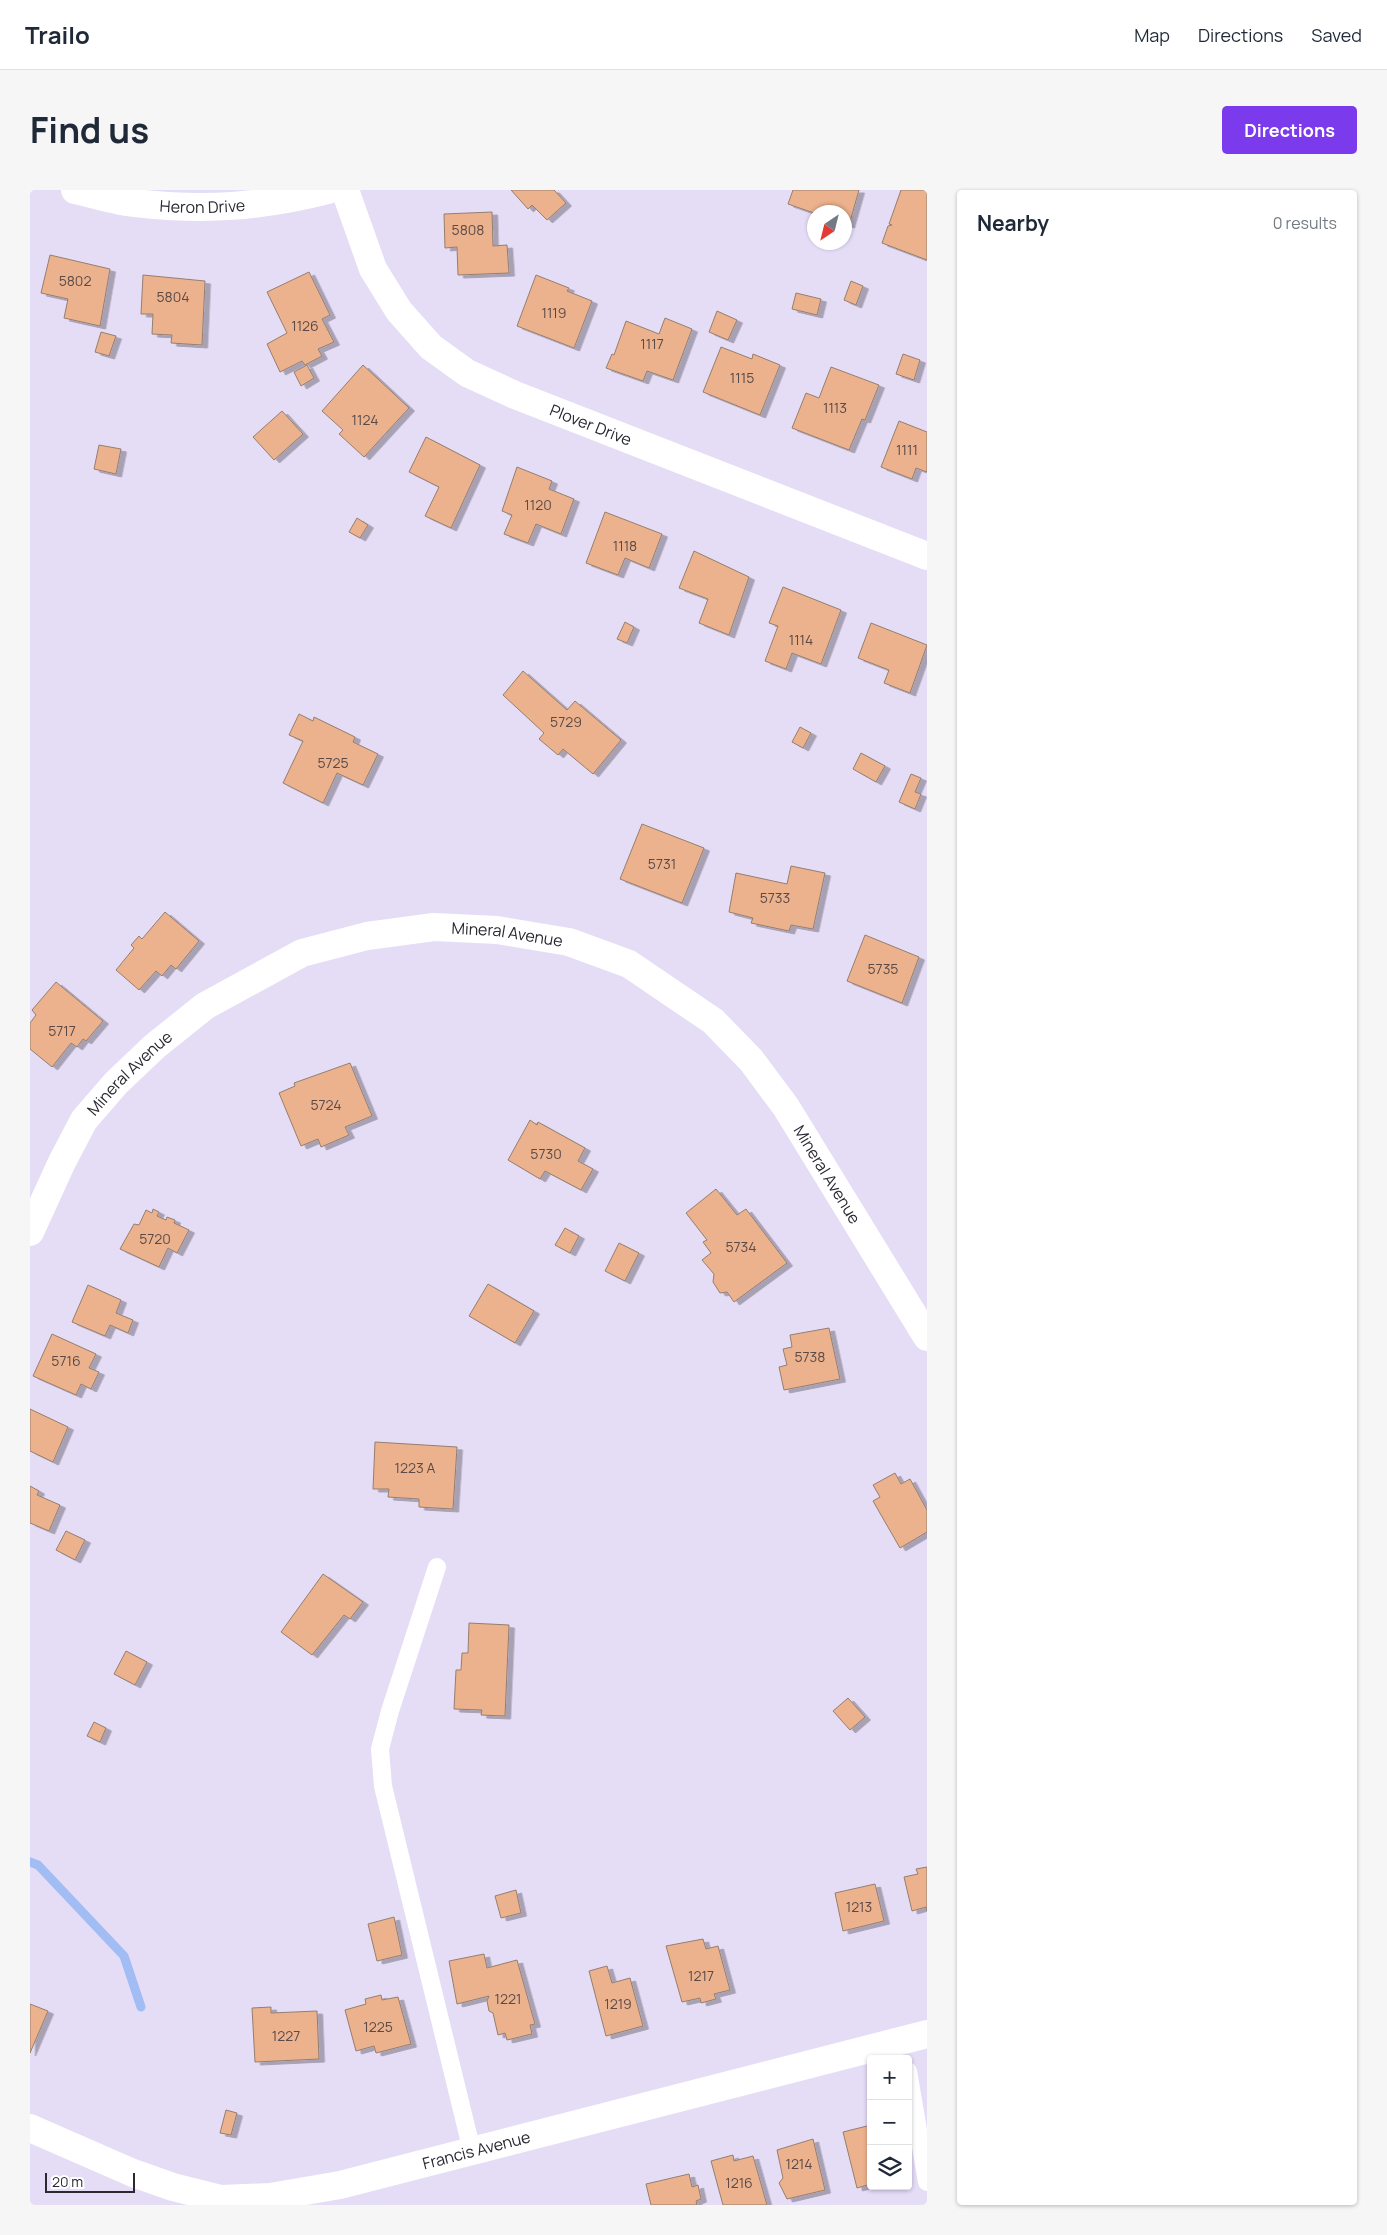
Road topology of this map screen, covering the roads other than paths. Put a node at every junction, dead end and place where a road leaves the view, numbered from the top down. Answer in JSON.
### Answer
{"nodes":[{"id":1,"x":75,"y":190,"type":"edge"},
{"id":2,"x":328,"y":190,"type":"edge"},
{"id":3,"x":345,"y":190,"type":"edge"},
{"id":4,"x":927,"y":556,"type":"edge"},
{"id":5,"x":30,"y":1232,"type":"edge"},
{"id":6,"x":927,"y":1337,"type":"edge"},
{"id":7,"x":437,"y":1567,"type":"dead end"},
{"id":8,"x":912,"y":2044,"type":"edge"},
{"id":9,"x":912,"y":2090,"type":"edge"},
{"id":10,"x":30,"y":2128,"type":"edge"},
{"id":11,"x":472,"y":2151,"type":"junction"},
{"id":12,"x":927,"y":2182,"type":"edge"},
{"id":13,"x":220,"y":2202,"type":"edge"}],
"edges":[{"from":1,"to":2,"type":"street","name":"Heron Drive"},
{"from":3,"to":4,"type":"street","name":"Plover Drive"},
{"from":5,"to":6,"type":"street","name":"Mineral Avenue"},
{"from":7,"to":11,"type":"lane"},
{"from":8,"to":11,"type":"street","name":"Francis Avenue"},
{"from":9,"to":12,"type":"lane"},
{"from":10,"to":13,"type":"street","name":"Francis Avenue"},
{"from":11,"to":13,"type":"street","name":"Francis Avenue"}]}
